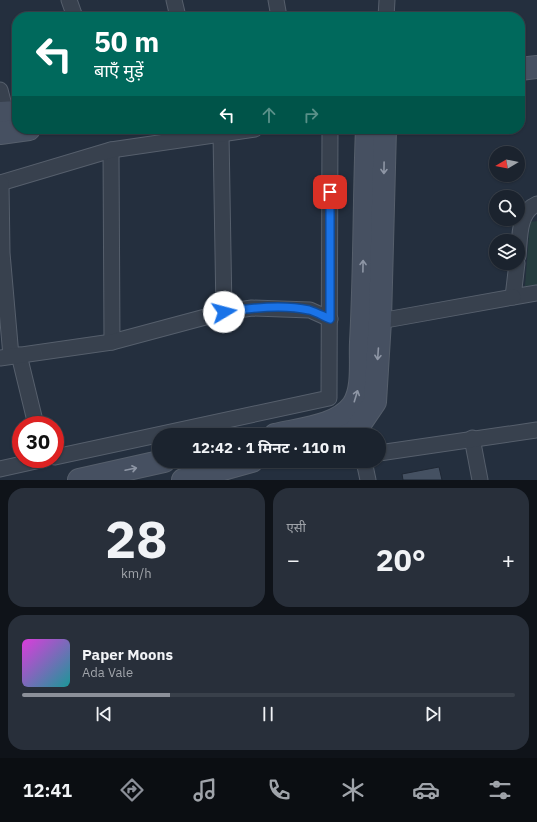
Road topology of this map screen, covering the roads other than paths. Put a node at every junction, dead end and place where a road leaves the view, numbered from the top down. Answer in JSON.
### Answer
{"nodes":[{"id":1,"x":70,"y":0,"type":"edge"},
{"id":2,"x":174,"y":0,"type":"edge"},
{"id":3,"x":276,"y":0,"type":"edge"},
{"id":4,"x":387,"y":0,"type":"edge"},
{"id":5,"x":73,"y":12,"type":"edge"},
{"id":6,"x":177,"y":12,"type":"edge"},
{"id":7,"x":278,"y":12,"type":"edge"},
{"id":8,"x":386,"y":12,"type":"edge"},
{"id":9,"x":537,"y":67,"type":"edge"},
{"id":10,"x":525,"y":69,"type":"edge"},
{"id":11,"x":0,"y":90,"type":"edge"},
{"id":12,"x":6,"y":118,"type":"edge"},
{"id":13,"x":221,"y":134,"type":"joint"},
{"id":14,"x":330,"y":134,"type":"edge"},
{"id":15,"x":367,"y":134,"type":"edge"},
{"id":16,"x":385,"y":134,"type":"edge"},
{"id":17,"x":111,"y":150,"type":"junction"},
{"id":18,"x":0,"y":183,"type":"edge"},
{"id":19,"x":537,"y":204,"type":"edge"},
{"id":20,"x":521,"y":234,"type":"edge"},
{"id":21,"x":1,"y":253,"type":"edge"},
{"id":22,"x":516,"y":270,"type":"edge"},
{"id":23,"x":537,"y":293,"type":"edge"},
{"id":24,"x":513,"y":297,"type":"junction"},
{"id":25,"x":224,"y":312,"type":"junction"},
{"id":26,"x":330,"y":319,"type":"junction"},
{"id":27,"x":380,"y":321,"type":"junction"},
{"id":28,"x":112,"y":342,"type":"junction"},
{"id":29,"x":10,"y":356,"type":"edge"},
{"id":30,"x":33,"y":416,"type":"edge"},
{"id":31,"x":302,"y":428,"type":"edge"},
{"id":32,"x":346,"y":428,"type":"edge"},
{"id":33,"x":350,"y":428,"type":"edge"},
{"id":34,"x":352,"y":428,"type":"edge"},
{"id":35,"x":537,"y":430,"type":"edge"},
{"id":36,"x":472,"y":438,"type":"junction"},
{"id":37,"x":386,"y":452,"type":"edge"},
{"id":38,"x":64,"y":455,"type":"edge"},
{"id":39,"x":152,"y":464,"type":"edge"},
{"id":40,"x":12,"y":466,"type":"edge"},
{"id":41,"x":227,"y":468,"type":"edge"},
{"id":42,"x":365,"y":468,"type":"edge"},
{"id":43,"x":0,"y":469,"type":"edge"},
{"id":44,"x":79,"y":480,"type":"edge"},
{"id":45,"x":183,"y":480,"type":"edge"},
{"id":46,"x":368,"y":480,"type":"edge"},
{"id":47,"x":480,"y":480,"type":"edge"}],
"edges":[{"from":1,"to":5,"type":"street"},
{"from":2,"to":6,"type":"street"},
{"from":3,"to":7,"type":"street"},
{"from":4,"to":8,"type":"street"},
{"from":9,"to":10,"type":"street"},
{"from":11,"to":12,"type":"street"},
{"from":13,"to":17,"type":"street"},
{"from":13,"to":25,"type":"street"},
{"from":14,"to":26,"type":"street"},
{"from":33,"to":15,"type":"street","one_way":true},
{"from":16,"to":27,"type":"street","one_way":true},
{"from":17,"to":18,"type":"street"},
{"from":17,"to":28,"type":"street"},
{"from":18,"to":21,"type":"street"},
{"from":19,"to":20,"type":"street"},
{"from":21,"to":29,"type":"street"},
{"from":22,"to":24,"type":"street"},
{"from":23,"to":24,"type":"street"},
{"from":24,"to":27,"type":"street"},
{"from":25,"to":26,"type":"street"},
{"from":25,"to":28,"type":"street"},
{"from":26,"to":38,"type":"street"},
{"from":27,"to":34,"type":"street","one_way":true},
{"from":28,"to":29,"type":"street"},
{"from":29,"to":30,"type":"street"},
{"from":31,"to":32,"type":"street"},
{"from":35,"to":36,"type":"street"},
{"from":36,"to":37,"type":"street"},
{"from":36,"to":47,"type":"street"},
{"from":44,"to":39,"type":"street","one_way":true},
{"from":40,"to":43,"type":"street"},
{"from":41,"to":45,"type":"street"},
{"from":42,"to":46,"type":"street"}]}
